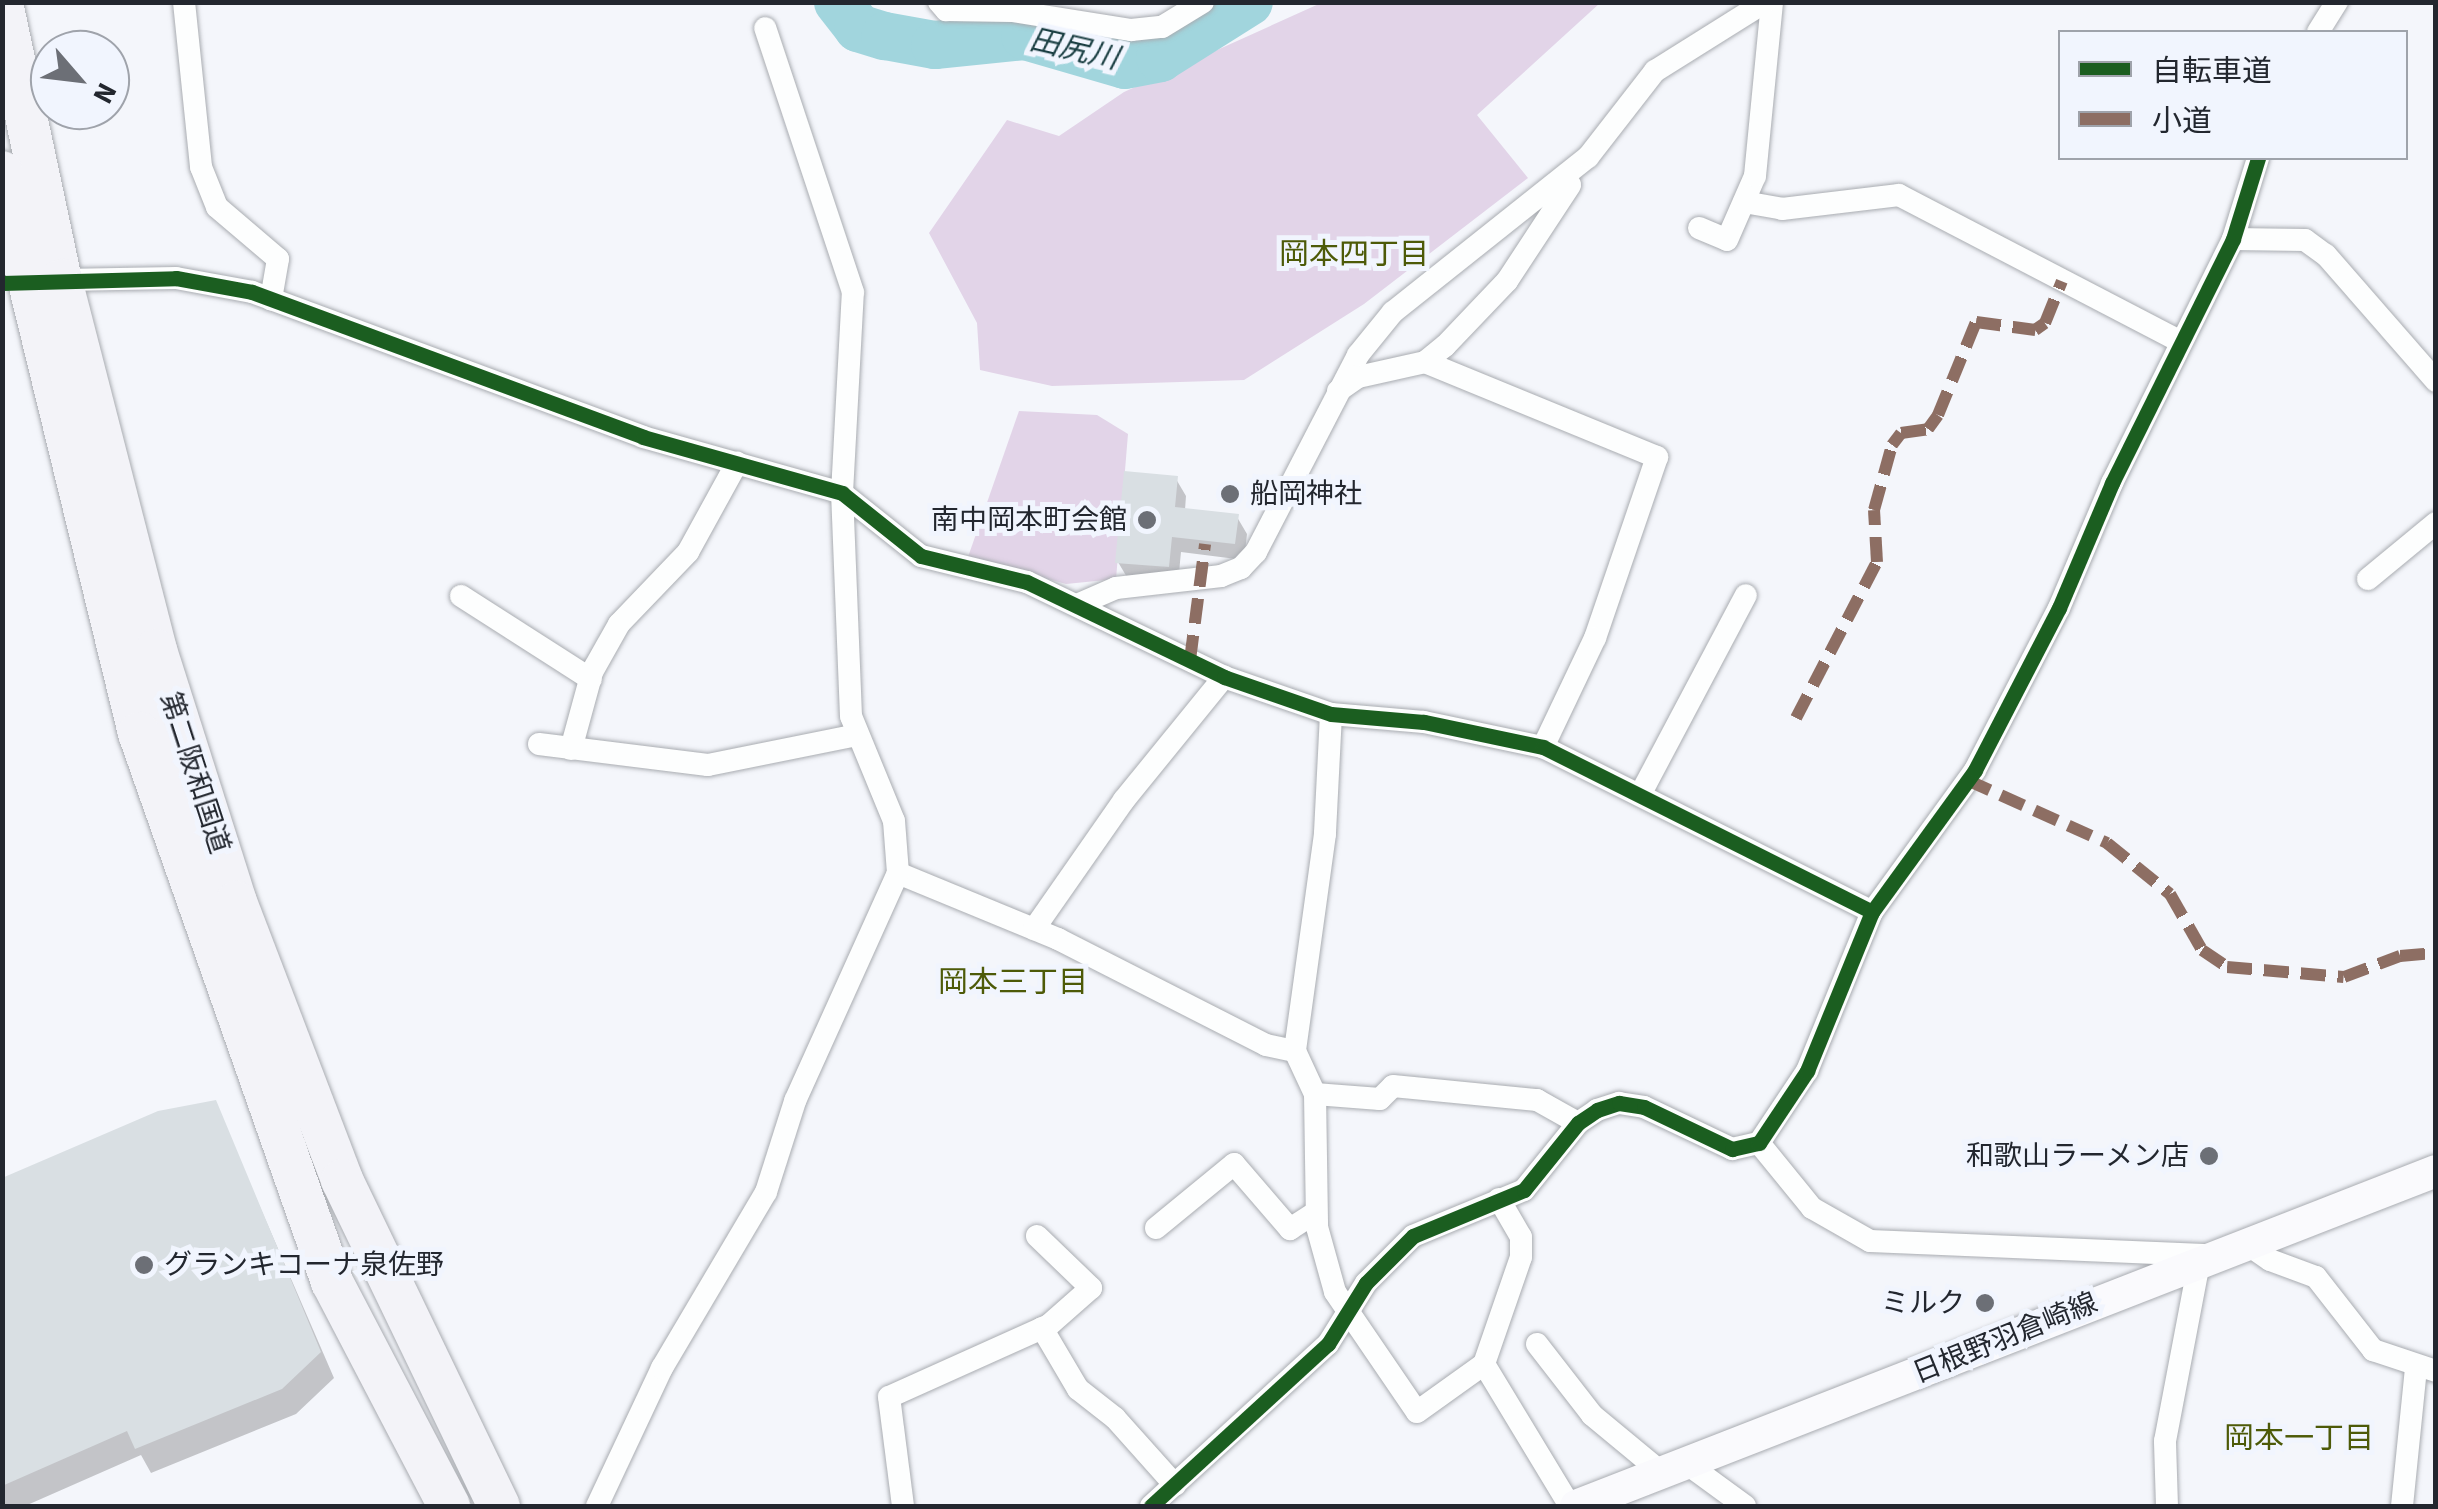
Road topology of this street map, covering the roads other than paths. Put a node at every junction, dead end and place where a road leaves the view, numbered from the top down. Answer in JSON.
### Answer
{"nodes":[{"id":1,"x":184,"y":2,"type":"edge"},
{"id":2,"x":938,"y":2,"type":"edge"},
{"id":3,"x":1203,"y":2,"type":"edge"},
{"id":4,"x":1768,"y":2,"type":"edge"},
{"id":5,"x":2338,"y":2,"type":"edge"},
{"id":6,"x":2,"y":3,"type":"edge"},
{"id":7,"x":765,"y":28,"type":"dead end"},
{"id":8,"x":2319,"y":30,"type":"edge"},
{"id":9,"x":1588,"y":157,"type":"junction"},
{"id":10,"x":2257,"y":160,"type":"edge"},
{"id":11,"x":2,"y":172,"type":"edge"},
{"id":12,"x":1744,"y":202,"type":"junction"},
{"id":13,"x":1700,"y":228,"type":"dead end"},
{"id":14,"x":2233,"y":240,"type":"junction"},
{"id":15,"x":30,"y":282,"type":"edge"},
{"id":16,"x":272,"y":300,"type":"junction"},
{"id":17,"x":2181,"y":342,"type":"junction"},
{"id":18,"x":1426,"y":362,"type":"junction"},
{"id":19,"x":2436,"y":382,"type":"edge"},
{"id":20,"x":1336,"y":393,"type":"junction"},
{"id":21,"x":737,"y":463,"type":"junction"},
{"id":22,"x":842,"y":493,"type":"junction"},
{"id":23,"x":2436,"y":523,"type":"edge"},
{"id":24,"x":2368,"y":579,"type":"dead end"},
{"id":25,"x":1746,"y":594,"type":"dead end"},
{"id":26,"x":461,"y":596,"type":"dead end"},
{"id":27,"x":1079,"y":604,"type":"junction"},
{"id":28,"x":1224,"y":677,"type":"junction"},
{"id":29,"x":590,"y":678,"type":"junction"},
{"id":30,"x":1330,"y":714,"type":"junction"},
{"id":31,"x":856,"y":735,"type":"junction"},
{"id":32,"x":540,"y":744,"type":"dead end"},
{"id":33,"x":1543,"y":747,"type":"junction"},
{"id":34,"x":571,"y":749,"type":"junction"},
{"id":35,"x":1640,"y":796,"type":"junction"},
{"id":36,"x":898,"y":872,"type":"junction"},
{"id":37,"x":1872,"y":912,"type":"junction"},
{"id":38,"x":1034,"y":929,"type":"junction"},
{"id":39,"x":1295,"y":1051,"type":"junction"},
{"id":40,"x":1315,"y":1094,"type":"junction"},
{"id":41,"x":1578,"y":1123,"type":"junction"},
{"id":42,"x":1759,"y":1143,"type":"junction"},
{"id":43,"x":2436,"y":1171,"type":"edge"},
{"id":44,"x":1499,"y":1199,"type":"junction"},
{"id":45,"x":1316,"y":1212,"type":"junction"},
{"id":46,"x":1156,"y":1228,"type":"dead end"},
{"id":47,"x":1038,"y":1236,"type":"dead end"},
{"id":48,"x":2247,"y":1244,"type":"junction"},
{"id":49,"x":2207,"y":1259,"type":"junction"},
{"id":50,"x":1348,"y":1312,"type":"junction"},
{"id":51,"x":1042,"y":1328,"type":"junction"},
{"id":52,"x":1537,"y":1344,"type":"dead end"},
{"id":53,"x":1484,"y":1364,"type":"junction"},
{"id":54,"x":2426,"y":1369,"type":"edge"},
{"id":55,"x":1674,"y":1468,"type":"junction"},
{"id":56,"x":1175,"y":1485,"type":"junction"},
{"id":57,"x":449,"y":1506,"type":"edge"},
{"id":58,"x":499,"y":1506,"type":"edge"},
{"id":59,"x":598,"y":1506,"type":"edge"},
{"id":60,"x":904,"y":1506,"type":"edge"},
{"id":61,"x":1151,"y":1506,"type":"edge"},
{"id":62,"x":1578,"y":1506,"type":"edge"},
{"id":63,"x":1746,"y":1506,"type":"edge"},
{"id":64,"x":2168,"y":1506,"type":"edge"},
{"id":65,"x":2402,"y":1506,"type":"edge"}],
"edges":[{"from":1,"to":16,"type":"street"},
{"from":2,"to":3,"type":"street"},
{"from":4,"to":9,"type":"street"},
{"from":4,"to":12,"type":"street"},
{"from":5,"to":8,"type":"street"},
{"from":6,"to":15,"type":"highway","name":"第二阪和国道"},
{"from":7,"to":22,"type":"street"},
{"from":9,"to":18,"type":"street"},
{"from":9,"to":20,"type":"street"},
{"from":10,"to":14,"type":"street"},
{"from":11,"to":15,"type":"highway","name":"第二阪和国道"},
{"from":12,"to":13,"type":"street"},
{"from":12,"to":17,"type":"street"},
{"from":14,"to":17,"type":"street"},
{"from":14,"to":19,"type":"street"},
{"from":15,"to":16,"type":"street"},
{"from":15,"to":57,"type":"highway","name":"第二阪和国道"},
{"from":15,"to":58,"type":"highway","name":"第二阪和国道"},
{"from":16,"to":21,"type":"street"},
{"from":17,"to":37,"type":"street"},
{"from":18,"to":20,"type":"street"},
{"from":18,"to":33,"type":"street"},
{"from":20,"to":27,"type":"street"},
{"from":21,"to":22,"type":"street"},
{"from":21,"to":29,"type":"street"},
{"from":22,"to":27,"type":"street"},
{"from":22,"to":31,"type":"street"},
{"from":23,"to":24,"type":"street"},
{"from":25,"to":35,"type":"street"},
{"from":26,"to":29,"type":"street"},
{"from":27,"to":28,"type":"street"},
{"from":28,"to":30,"type":"street"},
{"from":28,"to":38,"type":"street"},
{"from":29,"to":34,"type":"street"},
{"from":30,"to":33,"type":"street"},
{"from":30,"to":39,"type":"street"},
{"from":31,"to":34,"type":"street"},
{"from":31,"to":36,"type":"street"},
{"from":32,"to":34,"type":"street"},
{"from":33,"to":35,"type":"street"},
{"from":35,"to":37,"type":"street"},
{"from":36,"to":38,"type":"street"},
{"from":36,"to":59,"type":"street"},
{"from":37,"to":42,"type":"street"},
{"from":38,"to":39,"type":"street"},
{"from":39,"to":40,"type":"street"},
{"from":40,"to":41,"type":"street"},
{"from":40,"to":45,"type":"street"},
{"from":41,"to":42,"type":"street"},
{"from":41,"to":44,"type":"street"},
{"from":42,"to":49,"type":"street"},
{"from":43,"to":48,"type":"main road","name":"日根野羽倉崎線"},
{"from":44,"to":50,"type":"street"},
{"from":44,"to":53,"type":"street"},
{"from":45,"to":46,"type":"street"},
{"from":45,"to":50,"type":"street"},
{"from":47,"to":51,"type":"street"},
{"from":48,"to":49,"type":"main road","name":"日根野羽倉崎線"},
{"from":48,"to":54,"type":"street"},
{"from":49,"to":55,"type":"main road","name":"日根野羽倉崎線"},
{"from":49,"to":64,"type":"street"},
{"from":50,"to":53,"type":"street"},
{"from":50,"to":56,"type":"street"},
{"from":51,"to":56,"type":"street"},
{"from":51,"to":60,"type":"street"},
{"from":52,"to":55,"type":"street"},
{"from":53,"to":62,"type":"street"},
{"from":54,"to":65,"type":"street"},
{"from":55,"to":62,"type":"main road","name":"日根野羽倉崎線"},
{"from":55,"to":63,"type":"street"},
{"from":56,"to":61,"type":"street"}]}
